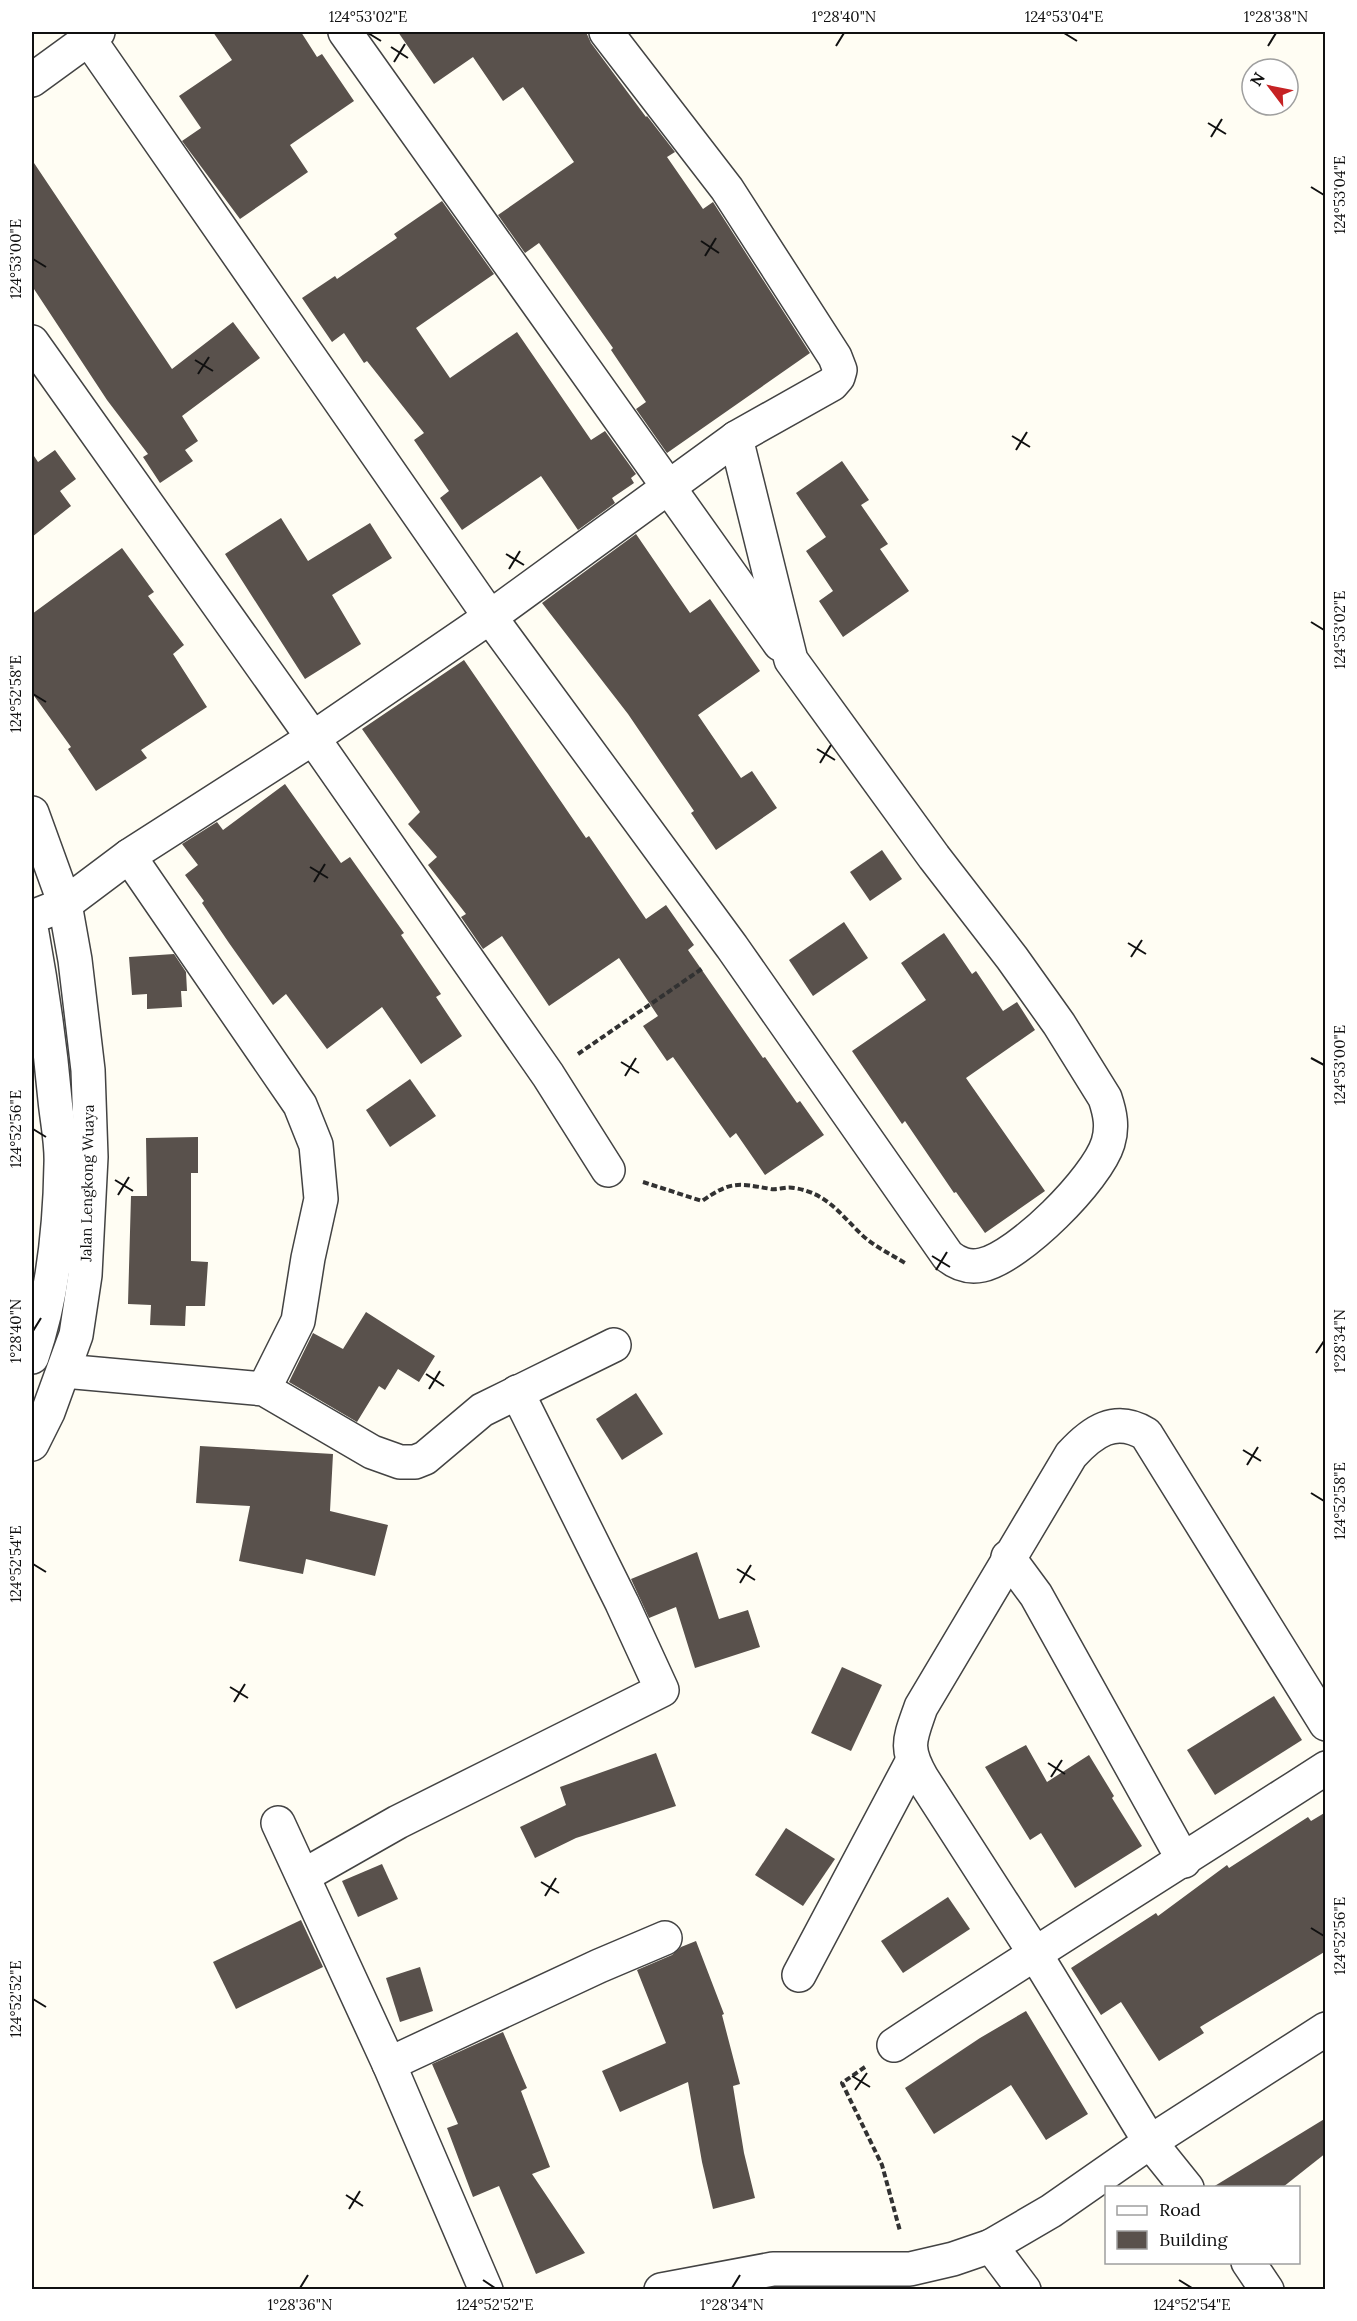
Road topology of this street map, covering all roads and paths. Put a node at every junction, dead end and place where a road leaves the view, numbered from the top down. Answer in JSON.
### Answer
{"nodes":[{"id":1,"x":345,"y":32,"type":"edge"},
{"id":2,"x":606,"y":32,"type":"edge"},
{"id":3,"x":90,"y":34,"type":"edge"},
{"id":4,"x":32,"y":80,"type":"edge"},
{"id":5,"x":32,"y":342,"type":"edge"},
{"id":6,"x":736,"y":438,"type":"junction"},
{"id":7,"x":669,"y":486,"type":"junction"},
{"id":8,"x":490,"y":617,"type":"junction"},
{"id":9,"x":791,"y":660,"type":"junction"},
{"id":10,"x":313,"y":738,"type":"junction"},
{"id":11,"x":32,"y":813,"type":"edge"},
{"id":12,"x":129,"y":856,"type":"junction"},
{"id":13,"x":65,"y":904,"type":"junction"},
{"id":14,"x":32,"y":917,"type":"edge"},
{"id":15,"x":32,"y":933,"type":"edge"},
{"id":16,"x":732,"y":947,"type":"junction"},
{"id":17,"x":548,"y":1075,"type":"junction"},
{"id":18,"x":608,"y":1170,"type":"joint"},
{"id":19,"x":948,"y":1256,"type":"junction"},
{"id":20,"x":614,"y":1345,"type":"dead end"},
{"id":21,"x":32,"y":1357,"type":"edge"},
{"id":22,"x":64,"y":1371,"type":"junction"},
{"id":23,"x":264,"y":1389,"type":"junction"},
{"id":24,"x":517,"y":1392,"type":"junction"},
{"id":25,"x":32,"y":1444,"type":"edge"},
{"id":26,"x":1008,"y":1557,"type":"junction"},
{"id":27,"x":1326,"y":1724,"type":"edge"},
{"id":28,"x":912,"y":1762,"type":"junction"},
{"id":29,"x":1326,"y":1768,"type":"edge"},
{"id":30,"x":278,"y":1823,"type":"dead end"},
{"id":31,"x":1184,"y":1861,"type":"junction"},
{"id":32,"x":303,"y":1876,"type":"junction"},
{"id":33,"x":665,"y":1938,"type":"dead end"},
{"id":34,"x":1034,"y":1952,"type":"junction"},
{"id":35,"x":800,"y":1975,"type":"dead end"},
{"id":36,"x":1326,"y":2030,"type":"edge"},
{"id":37,"x":894,"y":2045,"type":"joint"},
{"id":38,"x":389,"y":2064,"type":"junction"},
{"id":39,"x":1150,"y":2142,"type":"junction"},
{"id":40,"x":1186,"y":2186,"type":"edge"},
{"id":41,"x":991,"y":2246,"type":"junction"},
{"id":42,"x":1249,"y":2264,"type":"edge"},
{"id":43,"x":910,"y":2269,"type":"junction"},
{"id":44,"x":866,"y":2279,"type":"edge"},
{"id":45,"x":486,"y":2289,"type":"edge"},
{"id":46,"x":661,"y":2289,"type":"edge"},
{"id":47,"x":1024,"y":2289,"type":"edge"},
{"id":48,"x":1267,"y":2289,"type":"edge"}],
"edges":[{"from":1,"to":7,"type":"street"},
{"from":2,"to":6,"type":"street"},
{"from":3,"to":4,"type":"street"},
{"from":3,"to":8,"type":"street"},
{"from":5,"to":10,"type":"street"},
{"from":6,"to":7,"type":"street"},
{"from":6,"to":9,"type":"street"},
{"from":7,"to":8,"type":"street"},
{"from":7,"to":9,"type":"street"},
{"from":8,"to":10,"type":"street"},
{"from":8,"to":16,"type":"street"},
{"from":9,"to":19,"type":"street"},
{"from":10,"to":12,"type":"street"},
{"from":10,"to":17,"type":"street"},
{"from":11,"to":13,"type":"street","name":"Jalan Lengkong Wuaya"},
{"from":12,"to":13,"type":"street"},
{"from":12,"to":23,"type":"street"},
{"from":13,"to":14,"type":"street"},
{"from":13,"to":22,"type":"street","name":"Jalan Lengkong Wuaya"},
{"from":15,"to":21,"type":"street","name":"Jalan Lengkong Wuaya"},
{"from":16,"to":17,"type":"path"},
{"from":16,"to":19,"type":"street"},
{"from":17,"to":18,"type":"street"},
{"from":18,"to":19,"type":"path"},
{"from":20,"to":24,"type":"street"},
{"from":22,"to":23,"type":"street"},
{"from":22,"to":25,"type":"street","name":"Jalan Lengkong Wuaya"},
{"from":23,"to":24,"type":"street"},
{"from":24,"to":32,"type":"street"},
{"from":26,"to":27,"type":"street"},
{"from":26,"to":28,"type":"street"},
{"from":26,"to":31,"type":"street"},
{"from":28,"to":34,"type":"street"},
{"from":28,"to":35,"type":"street"},
{"from":29,"to":31,"type":"street"},
{"from":30,"to":32,"type":"street"},
{"from":31,"to":34,"type":"street"},
{"from":32,"to":38,"type":"street"},
{"from":33,"to":38,"type":"street"},
{"from":34,"to":37,"type":"street"},
{"from":34,"to":39,"type":"street"},
{"from":36,"to":39,"type":"street"},
{"from":37,"to":43,"type":"path"},
{"from":38,"to":45,"type":"street"},
{"from":39,"to":40,"type":"street"},
{"from":39,"to":41,"type":"street"},
{"from":41,"to":43,"type":"street"},
{"from":41,"to":47,"type":"street"},
{"from":42,"to":48,"type":"street"},
{"from":43,"to":44,"type":"street"},
{"from":44,"to":46,"type":"street"}]}
